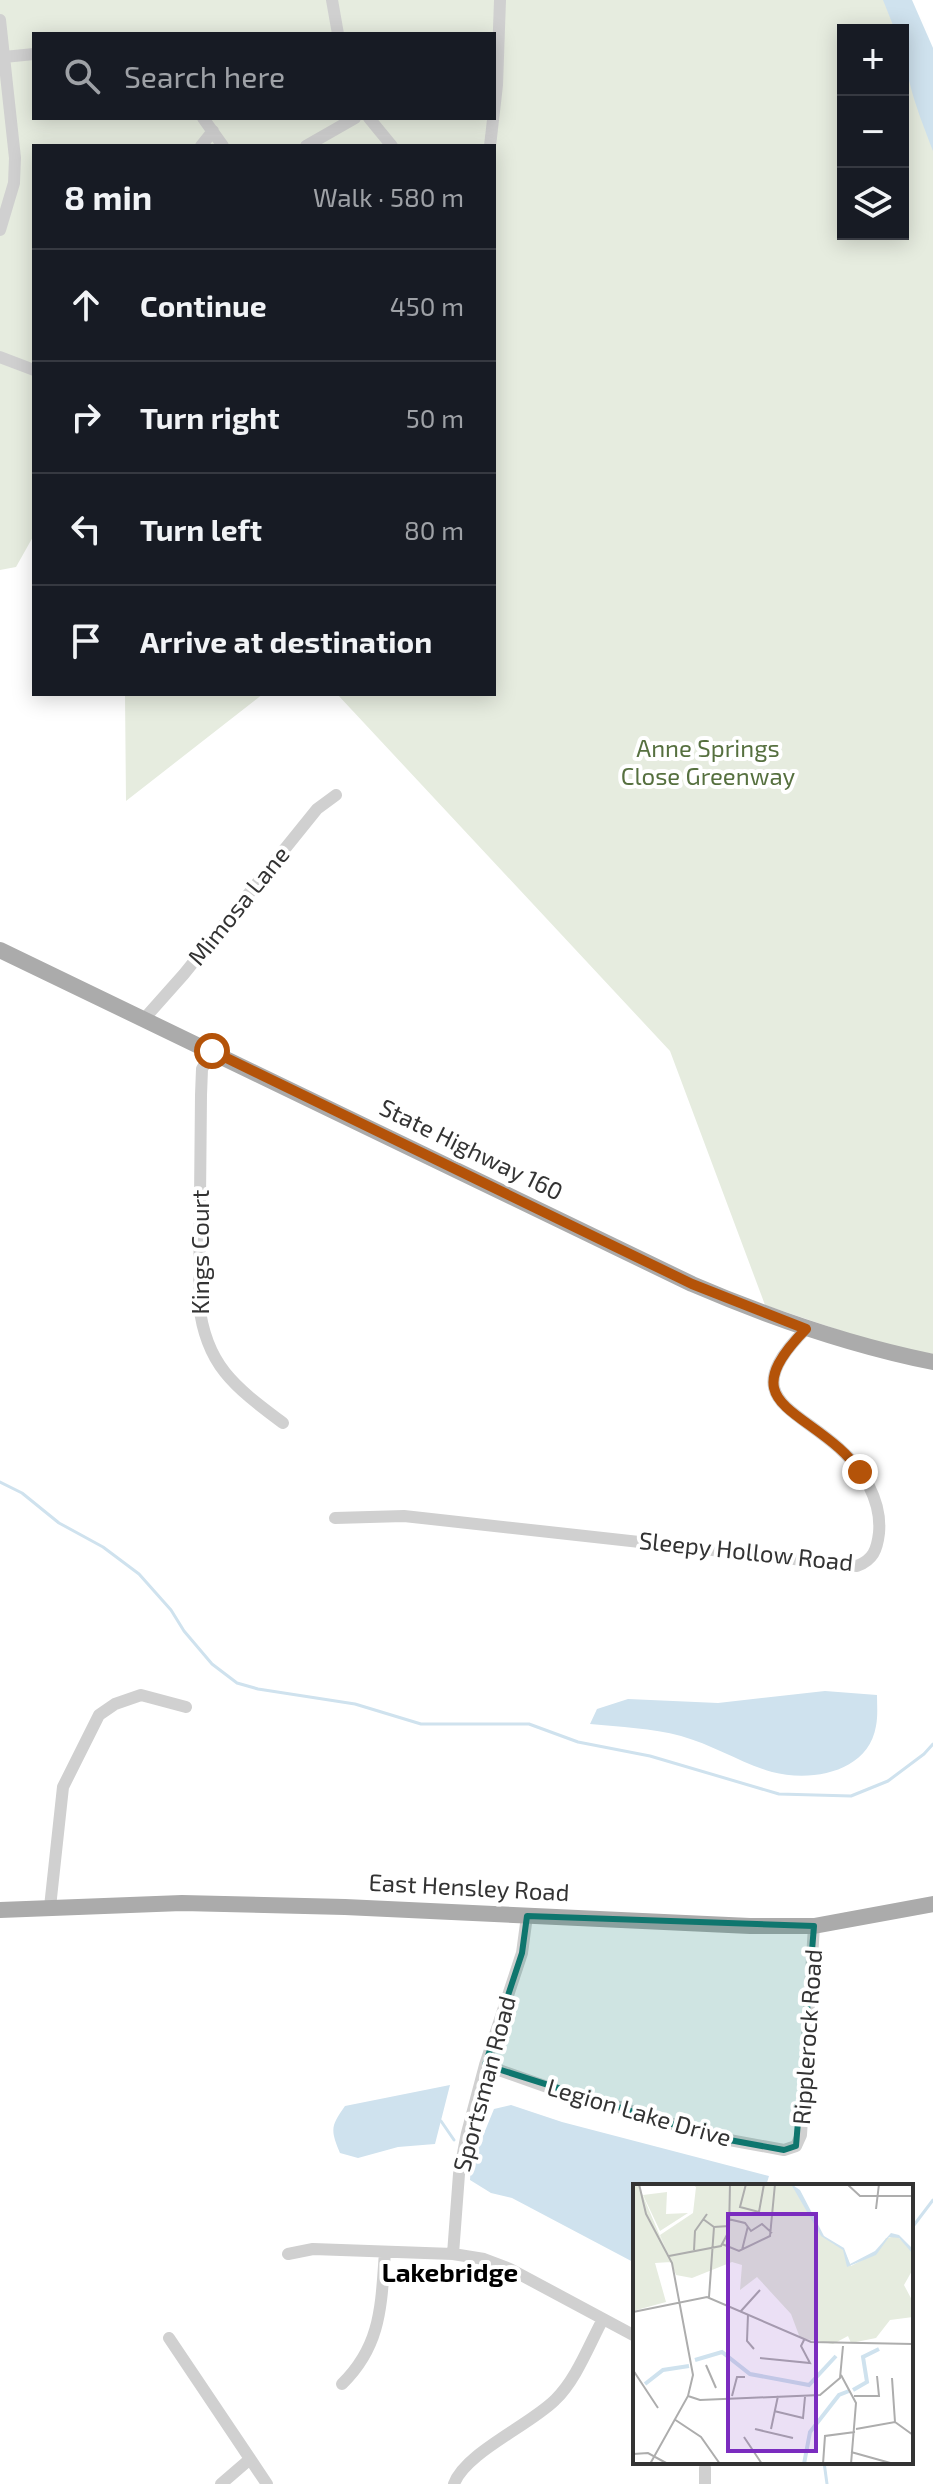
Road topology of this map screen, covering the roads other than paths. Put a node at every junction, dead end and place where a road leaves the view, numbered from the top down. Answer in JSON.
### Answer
{"nodes":[{"id":1,"x":332,"y":0,"type":"edge"},
{"id":2,"x":500,"y":0,"type":"edge"},
{"id":3,"x":0,"y":20,"type":"edge"},
{"id":4,"x":338,"y":32,"type":"edge"},
{"id":5,"x":32,"y":54,"type":"edge"},
{"id":6,"x":4,"y":57,"type":"junction"},
{"id":7,"x":496,"y":94,"type":"edge"},
{"id":8,"x":205,"y":120,"type":"edge"},
{"id":9,"x":352,"y":120,"type":"edge"},
{"id":10,"x":371,"y":120,"type":"edge"},
{"id":11,"x":493,"y":120,"type":"edge"},
{"id":12,"x":6,"y":126,"type":"edge"},
{"id":13,"x":213,"y":131,"type":"junction"},
{"id":14,"x":203,"y":144,"type":"edge"},
{"id":15,"x":222,"y":144,"type":"edge"},
{"id":16,"x":310,"y":144,"type":"edge"},
{"id":17,"x":390,"y":144,"type":"edge"},
{"id":18,"x":490,"y":144,"type":"edge"},
{"id":19,"x":0,"y":230,"type":"edge"},
{"id":20,"x":0,"y":357,"type":"edge"},
{"id":21,"x":32,"y":369,"type":"edge"},
{"id":22,"x":336,"y":795,"type":"dead end"},
{"id":23,"x":0,"y":950,"type":"edge"},
{"id":24,"x":144,"y":1019,"type":"junction"},
{"id":25,"x":212,"y":1051,"type":"junction"},
{"id":26,"x":806,"y":1329,"type":"junction"},
{"id":27,"x":933,"y":1362,"type":"edge"},
{"id":28,"x":283,"y":1423,"type":"dead end"},
{"id":29,"x":335,"y":1518,"type":"dead end"},
{"id":30,"x":186,"y":1707,"type":"dead end"},
{"id":31,"x":933,"y":1904,"type":"edge"},
{"id":32,"x":50,"y":1907,"type":"junction"},
{"id":33,"x":0,"y":1910,"type":"edge"},
{"id":34,"x":527,"y":1916,"type":"junction"},
{"id":35,"x":814,"y":1926,"type":"junction"},
{"id":36,"x":485,"y":2065,"type":"junction"},
{"id":37,"x":796,"y":2146,"type":"joint"},
{"id":38,"x":385,"y":2252,"type":"junction"},
{"id":39,"x":288,"y":2254,"type":"dead end"},
{"id":40,"x":453,"y":2254,"type":"junction"},
{"id":41,"x":603,"y":2319,"type":"junction"},
{"id":42,"x":633,"y":2335,"type":"edge"},
{"id":43,"x":169,"y":2338,"type":"dead end"},
{"id":44,"x":342,"y":2384,"type":"dead end"},
{"id":45,"x":250,"y":2459,"type":"junction"},
{"id":46,"x":705,"y":2468,"type":"dead end"},
{"id":47,"x":221,"y":2484,"type":"edge"},
{"id":48,"x":267,"y":2484,"type":"edge"},
{"id":49,"x":454,"y":2484,"type":"edge"},
{"id":50,"x":705,"y":2484,"type":"edge"}],
"edges":[{"from":1,"to":4,"type":"street"},
{"from":2,"to":7,"type":"street"},
{"from":3,"to":6,"type":"street"},
{"from":5,"to":6,"type":"street"},
{"from":6,"to":12,"type":"street"},
{"from":8,"to":13,"type":"street"},
{"from":9,"to":16,"type":"street"},
{"from":10,"to":17,"type":"street"},
{"from":11,"to":18,"type":"street"},
{"from":12,"to":19,"type":"street"},
{"from":13,"to":14,"type":"street"},
{"from":13,"to":15,"type":"street"},
{"from":20,"to":21,"type":"street"},
{"from":22,"to":24,"type":"street","name":"Mimosa Lane"},
{"from":23,"to":24,"type":"main road","name":"State Highway 160"},
{"from":24,"to":25,"type":"main road","name":"State Highway 160"},
{"from":25,"to":26,"type":"main road","name":"State Highway 160"},
{"from":25,"to":28,"type":"street","name":"Kings Court"},
{"from":26,"to":27,"type":"main road","name":"State Highway 160"},
{"from":26,"to":29,"type":"street","name":"Sleepy Hollow Road"},
{"from":30,"to":32,"type":"street"},
{"from":31,"to":35,"type":"main road","name":"East Hensley Road"},
{"from":32,"to":33,"type":"main road","name":"East Hensley Road"},
{"from":32,"to":34,"type":"main road","name":"East Hensley Road"},
{"from":34,"to":35,"type":"main road","name":"East Hensley Road"},
{"from":34,"to":36,"type":"street","name":"Sportsman Road"},
{"from":35,"to":37,"type":"street","name":"Ripplerock Road"},
{"from":36,"to":37,"type":"street","name":"Legion Lake Drive"},
{"from":36,"to":40,"type":"street","name":"Sportsman Road"},
{"from":38,"to":39,"type":"street"},
{"from":38,"to":40,"type":"street"},
{"from":38,"to":44,"type":"street"},
{"from":40,"to":41,"type":"street"},
{"from":41,"to":42,"type":"street"},
{"from":41,"to":49,"type":"street"},
{"from":43,"to":45,"type":"street"},
{"from":45,"to":47,"type":"street"},
{"from":45,"to":48,"type":"street"},
{"from":46,"to":50,"type":"street"}]}
